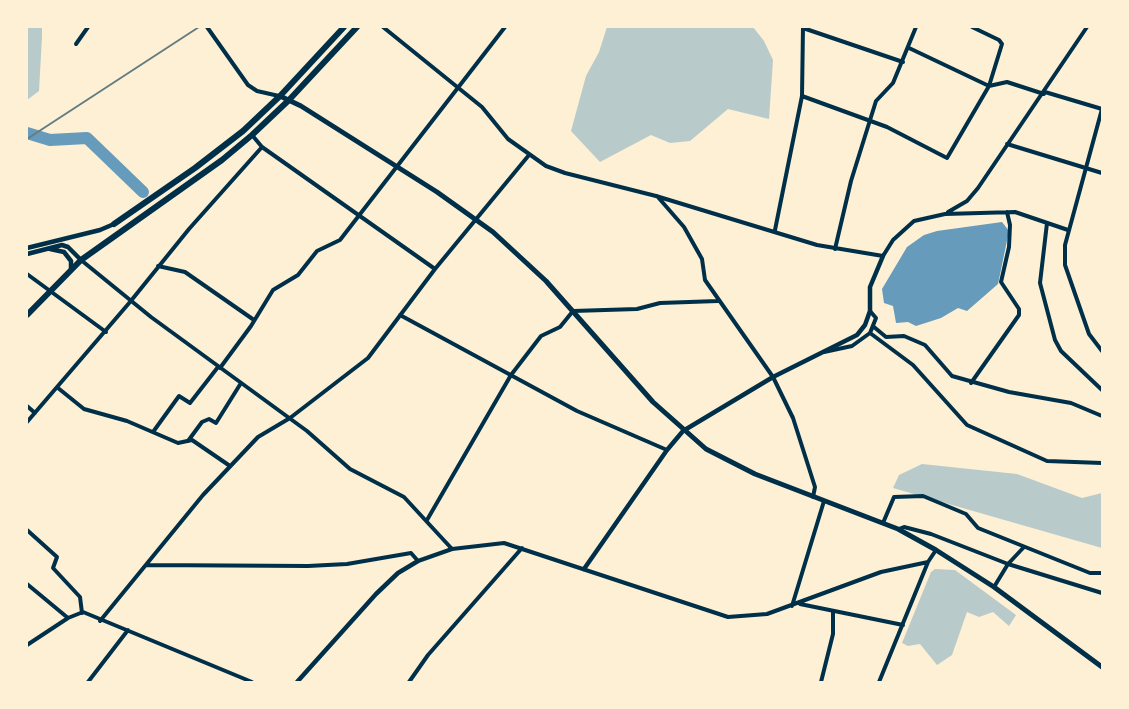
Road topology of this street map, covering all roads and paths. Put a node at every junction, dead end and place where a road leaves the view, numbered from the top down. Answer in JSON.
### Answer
{"nodes":[{"id":1,"x":88,"y":27,"type":"edge"},
{"id":2,"x":207,"y":27,"type":"edge"},
{"id":3,"x":344,"y":27,"type":"edge"},
{"id":4,"x":357,"y":27,"type":"edge"},
{"id":5,"x":383,"y":27,"type":"edge"},
{"id":6,"x":505,"y":27,"type":"edge"},
{"id":7,"x":803,"y":27,"type":"edge"},
{"id":8,"x":916,"y":27,"type":"edge"},
{"id":9,"x":972,"y":27,"type":"edge"},
{"id":10,"x":1088,"y":27,"type":"edge"},
{"id":11,"x":76,"y":44,"type":"dead end"},
{"id":12,"x":909,"y":48,"type":"junction"},
{"id":13,"x":903,"y":62,"type":"junction"},
{"id":14,"x":989,"y":86,"type":"junction"},
{"id":15,"x":458,"y":87,"type":"junction"},
{"id":16,"x":1044,"y":93,"type":"junction"},
{"id":17,"x":280,"y":96,"type":"junction"},
{"id":18,"x":802,"y":96,"type":"junction"},
{"id":19,"x":290,"y":100,"type":"junction"},
{"id":20,"x":872,"y":121,"type":"junction"},
{"id":21,"x":252,"y":135,"type":"junction"},
{"id":22,"x":1007,"y":144,"type":"junction"},
{"id":23,"x":262,"y":147,"type":"junction"},
{"id":24,"x":529,"y":155,"type":"junction"},
{"id":25,"x":397,"y":166,"type":"junction"},
{"id":26,"x":1085,"y":168,"type":"junction"},
{"id":27,"x":1102,"y":173,"type":"edge"},
{"id":28,"x":656,"y":196,"type":"junction"},
{"id":29,"x":1007,"y":212,"type":"junction"},
{"id":30,"x":945,"y":214,"type":"junction"},
{"id":31,"x":359,"y":215,"type":"junction"},
{"id":32,"x":476,"y":219,"type":"junction"},
{"id":33,"x":1047,"y":223,"type":"junction"},
{"id":34,"x":114,"y":224,"type":"joint"},
{"id":35,"x":775,"y":230,"type":"junction"},
{"id":36,"x":1068,"y":230,"type":"junction"},
{"id":37,"x":27,"y":248,"type":"edge"},
{"id":38,"x":45,"y":249,"type":"junction"},
{"id":39,"x":835,"y":249,"type":"junction"},
{"id":40,"x":27,"y":254,"type":"edge"},
{"id":41,"x":883,"y":256,"type":"junction"},
{"id":42,"x":81,"y":260,"type":"junction"},
{"id":43,"x":157,"y":266,"type":"junction"},
{"id":44,"x":71,"y":268,"type":"junction"},
{"id":45,"x":435,"y":269,"type":"junction"},
{"id":46,"x":27,"y":274,"type":"edge"},
{"id":47,"x":49,"y":290,"type":"junction"},
{"id":48,"x":718,"y":301,"type":"junction"},
{"id":49,"x":130,"y":302,"type":"junction"},
{"id":50,"x":573,"y":310,"type":"junction"},
{"id":51,"x":870,"y":311,"type":"junction"},
{"id":52,"x":27,"y":315,"type":"edge"},
{"id":53,"x":400,"y":315,"type":"junction"},
{"id":54,"x":254,"y":320,"type":"junction"},
{"id":55,"x":874,"y":327,"type":"junction"},
{"id":56,"x":106,"y":332,"type":"junction"},
{"id":57,"x":870,"y":333,"type":"junction"},
{"id":58,"x":1102,"y":351,"type":"edge"},
{"id":59,"x":821,"y":352,"type":"junction"},
{"id":60,"x":219,"y":367,"type":"junction"},
{"id":61,"x":511,"y":375,"type":"junction"},
{"id":62,"x":772,"y":377,"type":"junction"},
{"id":63,"x":241,"y":383,"type":"junction"},
{"id":64,"x":972,"y":383,"type":"junction"},
{"id":65,"x":58,"y":388,"type":"junction"},
{"id":66,"x":1102,"y":390,"type":"edge"},
{"id":67,"x":27,"y":406,"type":"edge"},
{"id":68,"x":35,"y":413,"type":"junction"},
{"id":69,"x":1102,"y":416,"type":"edge"},
{"id":70,"x":290,"y":418,"type":"junction"},
{"id":71,"x":27,"y":422,"type":"edge"},
{"id":72,"x":683,"y":431,"type":"junction"},
{"id":73,"x":153,"y":432,"type":"junction"},
{"id":74,"x":187,"y":441,"type":"junction"},
{"id":75,"x":666,"y":450,"type":"junction"},
{"id":76,"x":1102,"y":463,"type":"edge"},
{"id":77,"x":230,"y":466,"type":"junction"},
{"id":78,"x":813,"y":497,"type":"junction"},
{"id":79,"x":824,"y":501,"type":"junction"},
{"id":80,"x":427,"y":520,"type":"junction"},
{"id":81,"x":883,"y":523,"type":"junction"},
{"id":82,"x":898,"y":529,"type":"junction"},
{"id":83,"x":27,"y":530,"type":"edge"},
{"id":84,"x":1024,"y":546,"type":"junction"},
{"id":85,"x":522,"y":548,"type":"junction"},
{"id":86,"x":452,"y":549,"type":"junction"},
{"id":87,"x":936,"y":550,"type":"junction"},
{"id":88,"x":418,"y":561,"type":"junction"},
{"id":89,"x":928,"y":562,"type":"junction"},
{"id":90,"x":1008,"y":564,"type":"junction"},
{"id":91,"x":146,"y":565,"type":"junction"},
{"id":92,"x":584,"y":569,"type":"junction"},
{"id":93,"x":1102,"y":573,"type":"edge"},
{"id":94,"x":27,"y":584,"type":"edge"},
{"id":95,"x":994,"y":587,"type":"junction"},
{"id":96,"x":1102,"y":593,"type":"edge"},
{"id":97,"x":798,"y":604,"type":"junction"},
{"id":98,"x":792,"y":606,"type":"junction"},
{"id":99,"x":833,"y":611,"type":"junction"},
{"id":100,"x":82,"y":613,"type":"junction"},
{"id":101,"x":68,"y":618,"type":"junction"},
{"id":102,"x":100,"y":621,"type":"junction"},
{"id":103,"x":903,"y":625,"type":"junction"},
{"id":104,"x":128,"y":630,"type":"junction"},
{"id":105,"x":27,"y":645,"type":"edge"},
{"id":106,"x":1102,"y":667,"type":"edge"},
{"id":107,"x":88,"y":682,"type":"edge"},
{"id":108,"x":252,"y":682,"type":"edge"},
{"id":109,"x":297,"y":682,"type":"edge"},
{"id":110,"x":409,"y":682,"type":"edge"},
{"id":111,"x":821,"y":682,"type":"edge"},
{"id":112,"x":879,"y":682,"type":"edge"}],
"edges":[{"from":1,"to":11,"type":"street"},
{"from":2,"to":17,"type":"street"},
{"from":3,"to":17,"type":"highway"},
{"from":4,"to":19,"type":"highway"},
{"from":5,"to":15,"type":"street"},
{"from":6,"to":15,"type":"street"},
{"from":7,"to":13,"type":"street"},
{"from":7,"to":18,"type":"street"},
{"from":8,"to":12,"type":"street"},
{"from":9,"to":14,"type":"street"},
{"from":10,"to":16,"type":"street"},
{"from":12,"to":13,"type":"street"},
{"from":12,"to":14,"type":"street"},
{"from":13,"to":20,"type":"street"},
{"from":14,"to":16,"type":"street"},
{"from":14,"to":20,"type":"street"},
{"from":15,"to":24,"type":"street"},
{"from":15,"to":25,"type":"street"},
{"from":16,"to":22,"type":"street"},
{"from":16,"to":26,"type":"street"},
{"from":17,"to":19,"type":"main road"},
{"from":17,"to":34,"type":"highway"},
{"from":18,"to":20,"type":"street"},
{"from":18,"to":35,"type":"street"},
{"from":19,"to":21,"type":"highway"},
{"from":19,"to":25,"type":"main road"},
{"from":20,"to":39,"type":"street"},
{"from":21,"to":23,"type":"street"},
{"from":21,"to":42,"type":"highway"},
{"from":22,"to":26,"type":"street"},
{"from":22,"to":30,"type":"street"},
{"from":23,"to":31,"type":"street"},
{"from":23,"to":43,"type":"street"},
{"from":24,"to":28,"type":"street"},
{"from":24,"to":32,"type":"street"},
{"from":25,"to":31,"type":"street"},
{"from":25,"to":32,"type":"main road"},
{"from":26,"to":27,"type":"street"},
{"from":26,"to":36,"type":"street"},
{"from":28,"to":35,"type":"street"},
{"from":28,"to":48,"type":"street"},
{"from":29,"to":30,"type":"street"},
{"from":29,"to":33,"type":"street"},
{"from":29,"to":64,"type":"street"},
{"from":30,"to":41,"type":"street"},
{"from":31,"to":45,"type":"street"},
{"from":31,"to":54,"type":"street"},
{"from":32,"to":45,"type":"street"},
{"from":32,"to":50,"type":"main road"},
{"from":33,"to":36,"type":"street"},
{"from":33,"to":66,"type":"street"},
{"from":34,"to":37,"type":"street"},
{"from":35,"to":39,"type":"street"},
{"from":36,"to":58,"type":"street"},
{"from":38,"to":40,"type":"street"},
{"from":38,"to":42,"type":"street"},
{"from":38,"to":44,"type":"street"},
{"from":39,"to":41,"type":"street"},
{"from":41,"to":51,"type":"street"},
{"from":42,"to":44,"type":"highway"},
{"from":42,"to":49,"type":"street"},
{"from":43,"to":49,"type":"street"},
{"from":43,"to":54,"type":"street"},
{"from":44,"to":47,"type":"highway"},
{"from":45,"to":53,"type":"street"},
{"from":46,"to":47,"type":"street"},
{"from":47,"to":52,"type":"highway"},
{"from":47,"to":56,"type":"street"},
{"from":48,"to":50,"type":"street"},
{"from":48,"to":62,"type":"street"},
{"from":49,"to":56,"type":"street"},
{"from":49,"to":60,"type":"street"},
{"from":50,"to":61,"type":"street"},
{"from":50,"to":72,"type":"main road"},
{"from":51,"to":55,"type":"street"},
{"from":51,"to":59,"type":"street"},
{"from":53,"to":61,"type":"street"},
{"from":53,"to":70,"type":"street"},
{"from":54,"to":60,"type":"street"},
{"from":55,"to":57,"type":"street"},
{"from":55,"to":64,"type":"street"},
{"from":56,"to":65,"type":"street"},
{"from":57,"to":59,"type":"street"},
{"from":57,"to":76,"type":"street"},
{"from":59,"to":62,"type":"street"},
{"from":60,"to":63,"type":"street"},
{"from":60,"to":73,"type":"street"},
{"from":61,"to":75,"type":"street"},
{"from":61,"to":80,"type":"street"},
{"from":62,"to":72,"type":"street"},
{"from":62,"to":78,"type":"street"},
{"from":63,"to":70,"type":"street"},
{"from":63,"to":74,"type":"street"},
{"from":64,"to":69,"type":"street"},
{"from":65,"to":68,"type":"street"},
{"from":65,"to":73,"type":"street"},
{"from":67,"to":68,"type":"street"},
{"from":68,"to":71,"type":"street"},
{"from":70,"to":77,"type":"street"},
{"from":70,"to":80,"type":"street"},
{"from":72,"to":75,"type":"street"},
{"from":72,"to":78,"type":"main road"},
{"from":73,"to":74,"type":"street"},
{"from":74,"to":77,"type":"street"},
{"from":75,"to":92,"type":"street"},
{"from":77,"to":91,"type":"street"},
{"from":78,"to":79,"type":"main road"},
{"from":79,"to":81,"type":"main road"},
{"from":79,"to":98,"type":"street"},
{"from":80,"to":86,"type":"street"},
{"from":81,"to":82,"type":"main road"},
{"from":81,"to":84,"type":"street"},
{"from":82,"to":87,"type":"main road"},
{"from":82,"to":90,"type":"street"},
{"from":83,"to":100,"type":"street"},
{"from":84,"to":90,"type":"street"},
{"from":84,"to":93,"type":"street"},
{"from":85,"to":86,"type":"street"},
{"from":85,"to":92,"type":"street"},
{"from":85,"to":110,"type":"street"},
{"from":86,"to":88,"type":"street"},
{"from":87,"to":89,"type":"street"},
{"from":87,"to":95,"type":"main road"},
{"from":88,"to":91,"type":"street"},
{"from":88,"to":109,"type":"street"},
{"from":89,"to":97,"type":"street"},
{"from":89,"to":103,"type":"street"},
{"from":90,"to":95,"type":"street"},
{"from":90,"to":96,"type":"street"},
{"from":91,"to":102,"type":"street"},
{"from":92,"to":98,"type":"street"},
{"from":94,"to":101,"type":"street"},
{"from":95,"to":106,"type":"main road"},
{"from":97,"to":98,"type":"street"},
{"from":97,"to":99,"type":"street"},
{"from":99,"to":103,"type":"street"},
{"from":99,"to":111,"type":"street"},
{"from":100,"to":101,"type":"street"},
{"from":100,"to":102,"type":"street"},
{"from":101,"to":105,"type":"street"},
{"from":102,"to":104,"type":"street"},
{"from":103,"to":112,"type":"street"},
{"from":104,"to":107,"type":"street"},
{"from":104,"to":108,"type":"street"}]}
